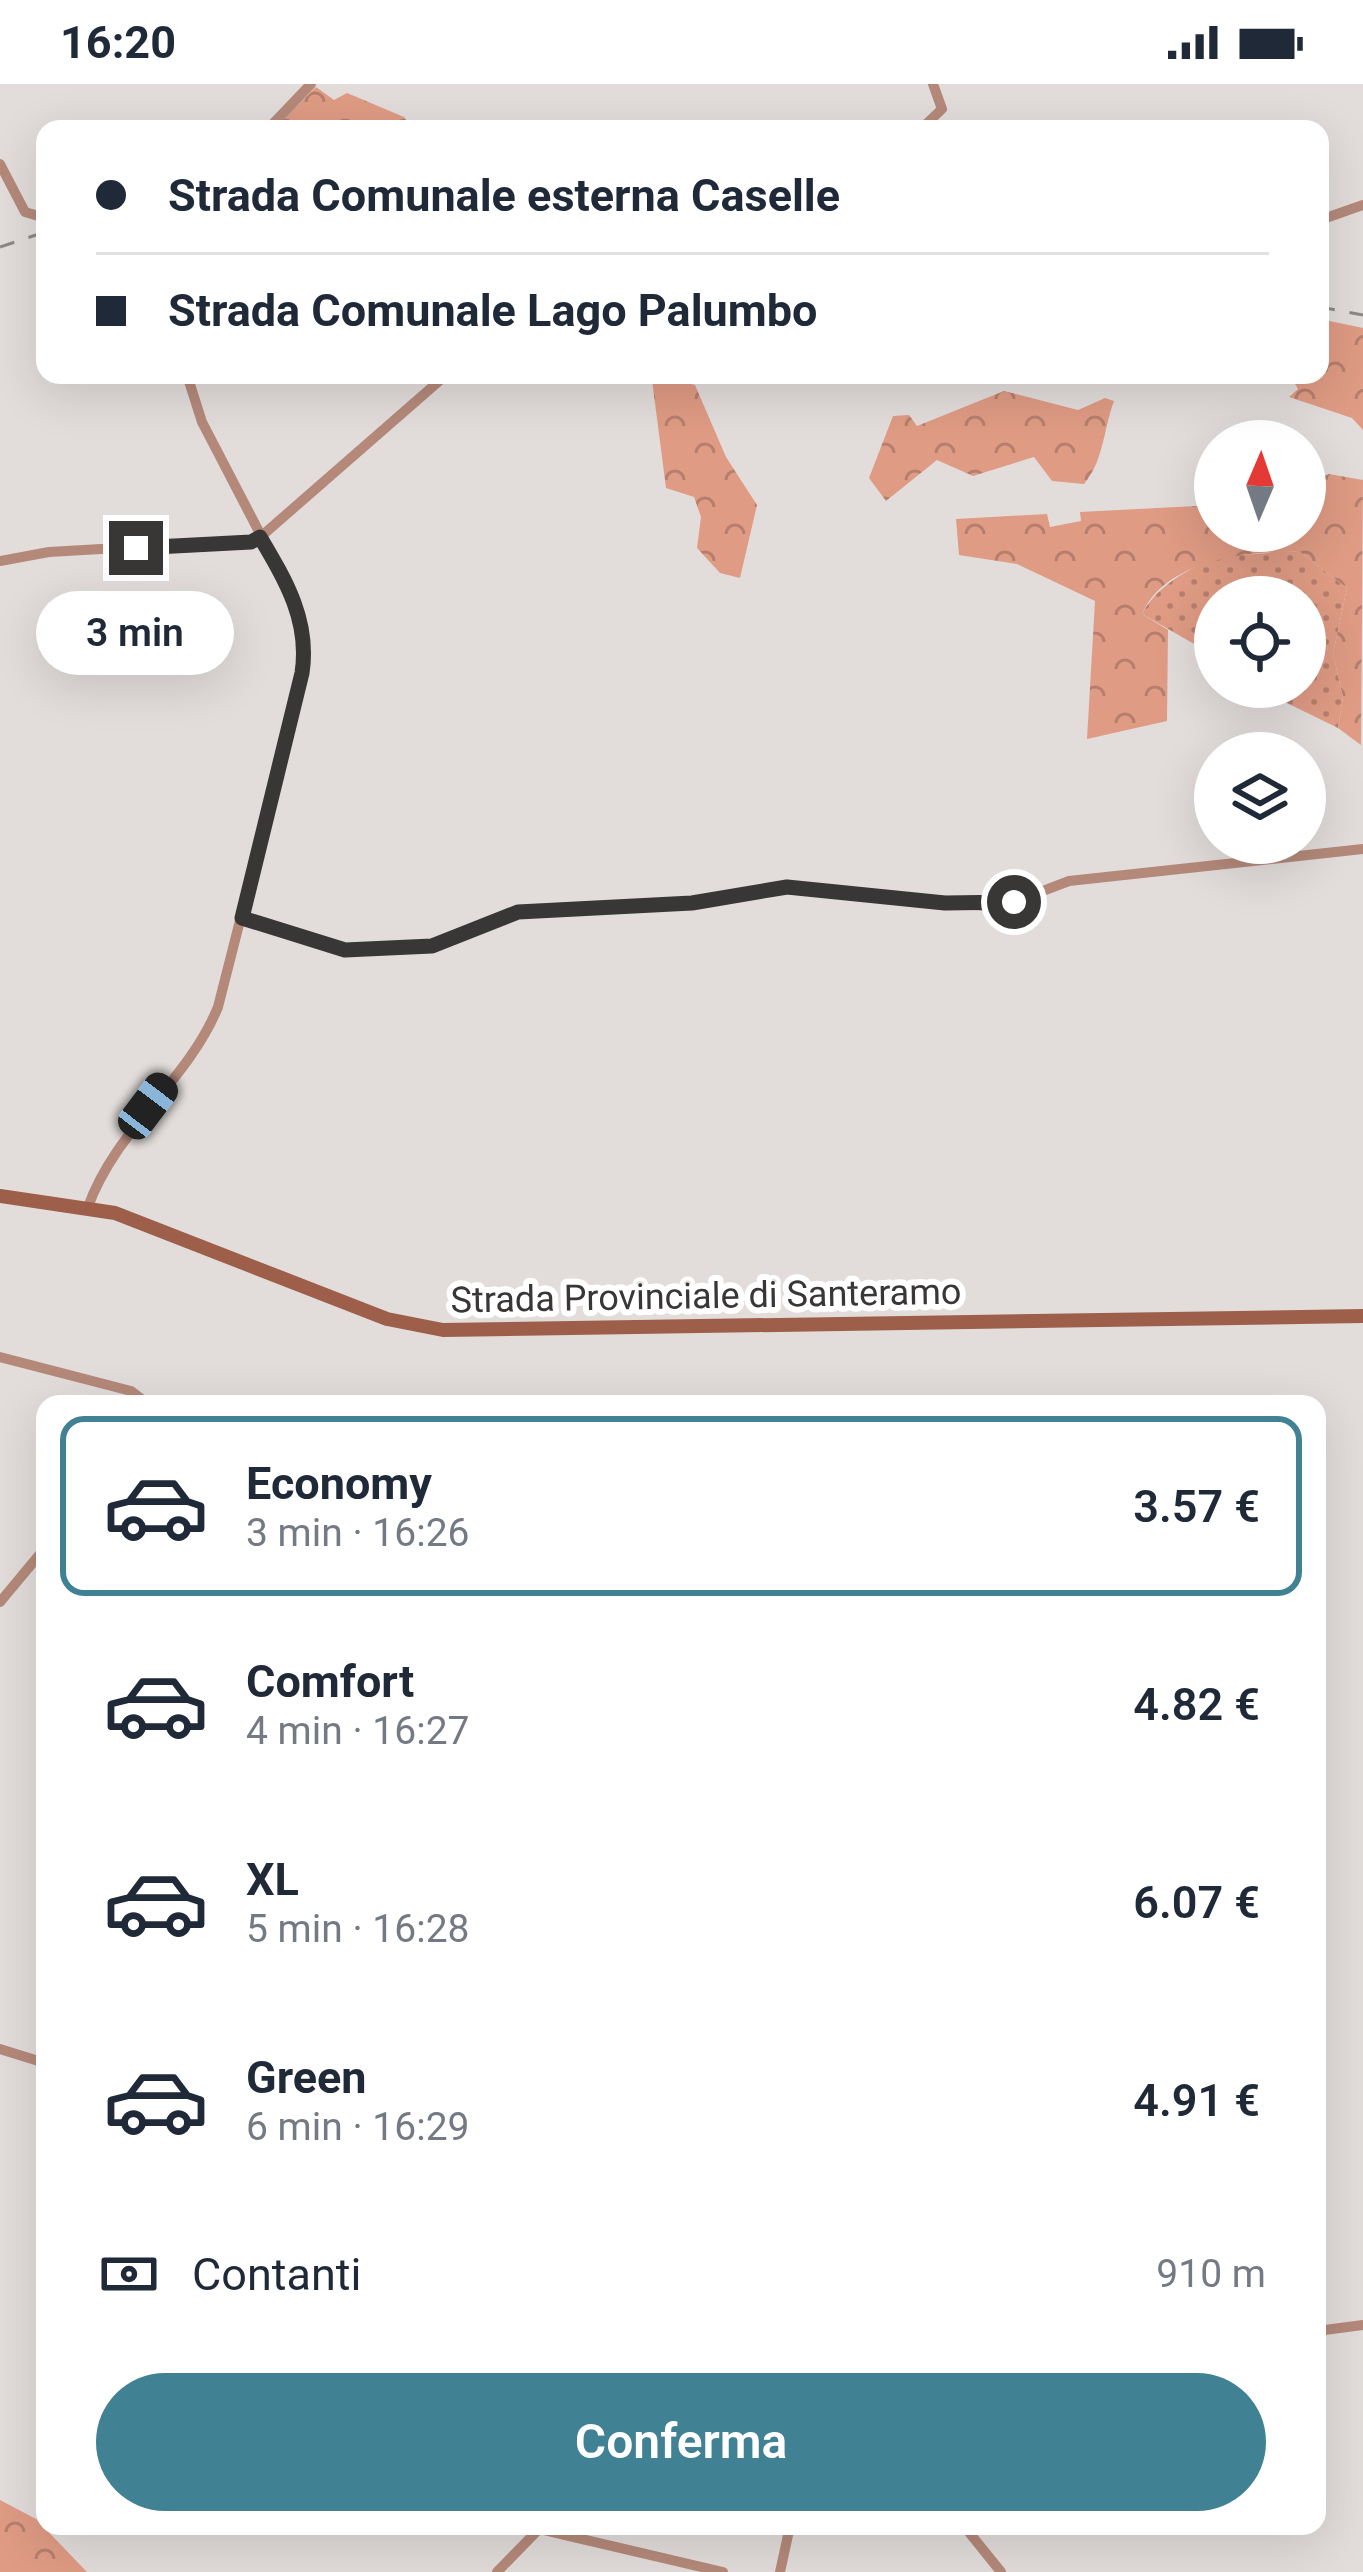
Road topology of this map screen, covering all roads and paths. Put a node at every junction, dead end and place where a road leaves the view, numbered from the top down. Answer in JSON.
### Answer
{"nodes":[{"id":1,"x":311,"y":84,"type":"edge"},
{"id":2,"x":933,"y":84,"type":"edge"},
{"id":3,"x":277,"y":120,"type":"edge"},
{"id":4,"x":930,"y":120,"type":"edge"},
{"id":5,"x":0,"y":164,"type":"edge"},
{"id":6,"x":1363,"y":205,"type":"edge"},
{"id":7,"x":36,"y":215,"type":"edge"},
{"id":8,"x":1329,"y":217,"type":"edge"},
{"id":9,"x":190,"y":384,"type":"edge"},
{"id":10,"x":436,"y":384,"type":"edge"},
{"id":11,"x":260,"y":537,"type":"junction"},
{"id":12,"x":0,"y":560,"type":"edge"},
{"id":13,"x":1363,"y":849,"type":"edge"},
{"id":14,"x":242,"y":918,"type":"junction"},
{"id":15,"x":0,"y":1196,"type":"edge"},
{"id":16,"x":88,"y":1207,"type":"junction"},
{"id":17,"x":1363,"y":1316,"type":"edge"},
{"id":18,"x":0,"y":1357,"type":"edge"},
{"id":19,"x":136,"y":1395,"type":"edge"},
{"id":20,"x":36,"y":1559,"type":"edge"},
{"id":21,"x":0,"y":1602,"type":"edge"},
{"id":22,"x":0,"y":2049,"type":"edge"},
{"id":23,"x":36,"y":2059,"type":"edge"},
{"id":24,"x":1363,"y":2325,"type":"edge"},
{"id":25,"x":1326,"y":2330,"type":"edge"},
{"id":26,"x":533,"y":2535,"type":"edge"},
{"id":27,"x":565,"y":2535,"type":"edge"},
{"id":28,"x":788,"y":2535,"type":"edge"},
{"id":29,"x":971,"y":2535,"type":"edge"},
{"id":30,"x":496,"y":2572,"type":"edge"},
{"id":31,"x":722,"y":2572,"type":"edge"},
{"id":32,"x":779,"y":2572,"type":"edge"},
{"id":33,"x":1001,"y":2572,"type":"edge"}],
"edges":[{"from":1,"to":3,"type":"street"},
{"from":2,"to":4,"type":"street"},
{"from":5,"to":7,"type":"street"},
{"from":6,"to":8,"type":"street"},
{"from":9,"to":11,"type":"street"},
{"from":10,"to":11,"type":"street"},
{"from":11,"to":12,"type":"street"},
{"from":11,"to":14,"type":"street"},
{"from":13,"to":14,"type":"street"},
{"from":14,"to":16,"type":"street"},
{"from":15,"to":16,"type":"main road","name":"Strada Provinciale di Santeramo"},
{"from":16,"to":17,"type":"main road","name":"Strada Provinciale di Santeramo"},
{"from":18,"to":19,"type":"street"},
{"from":20,"to":21,"type":"street"},
{"from":22,"to":23,"type":"street"},
{"from":24,"to":25,"type":"street"},
{"from":26,"to":30,"type":"street"},
{"from":27,"to":31,"type":"street"},
{"from":28,"to":32,"type":"street"},
{"from":29,"to":33,"type":"street"}]}
